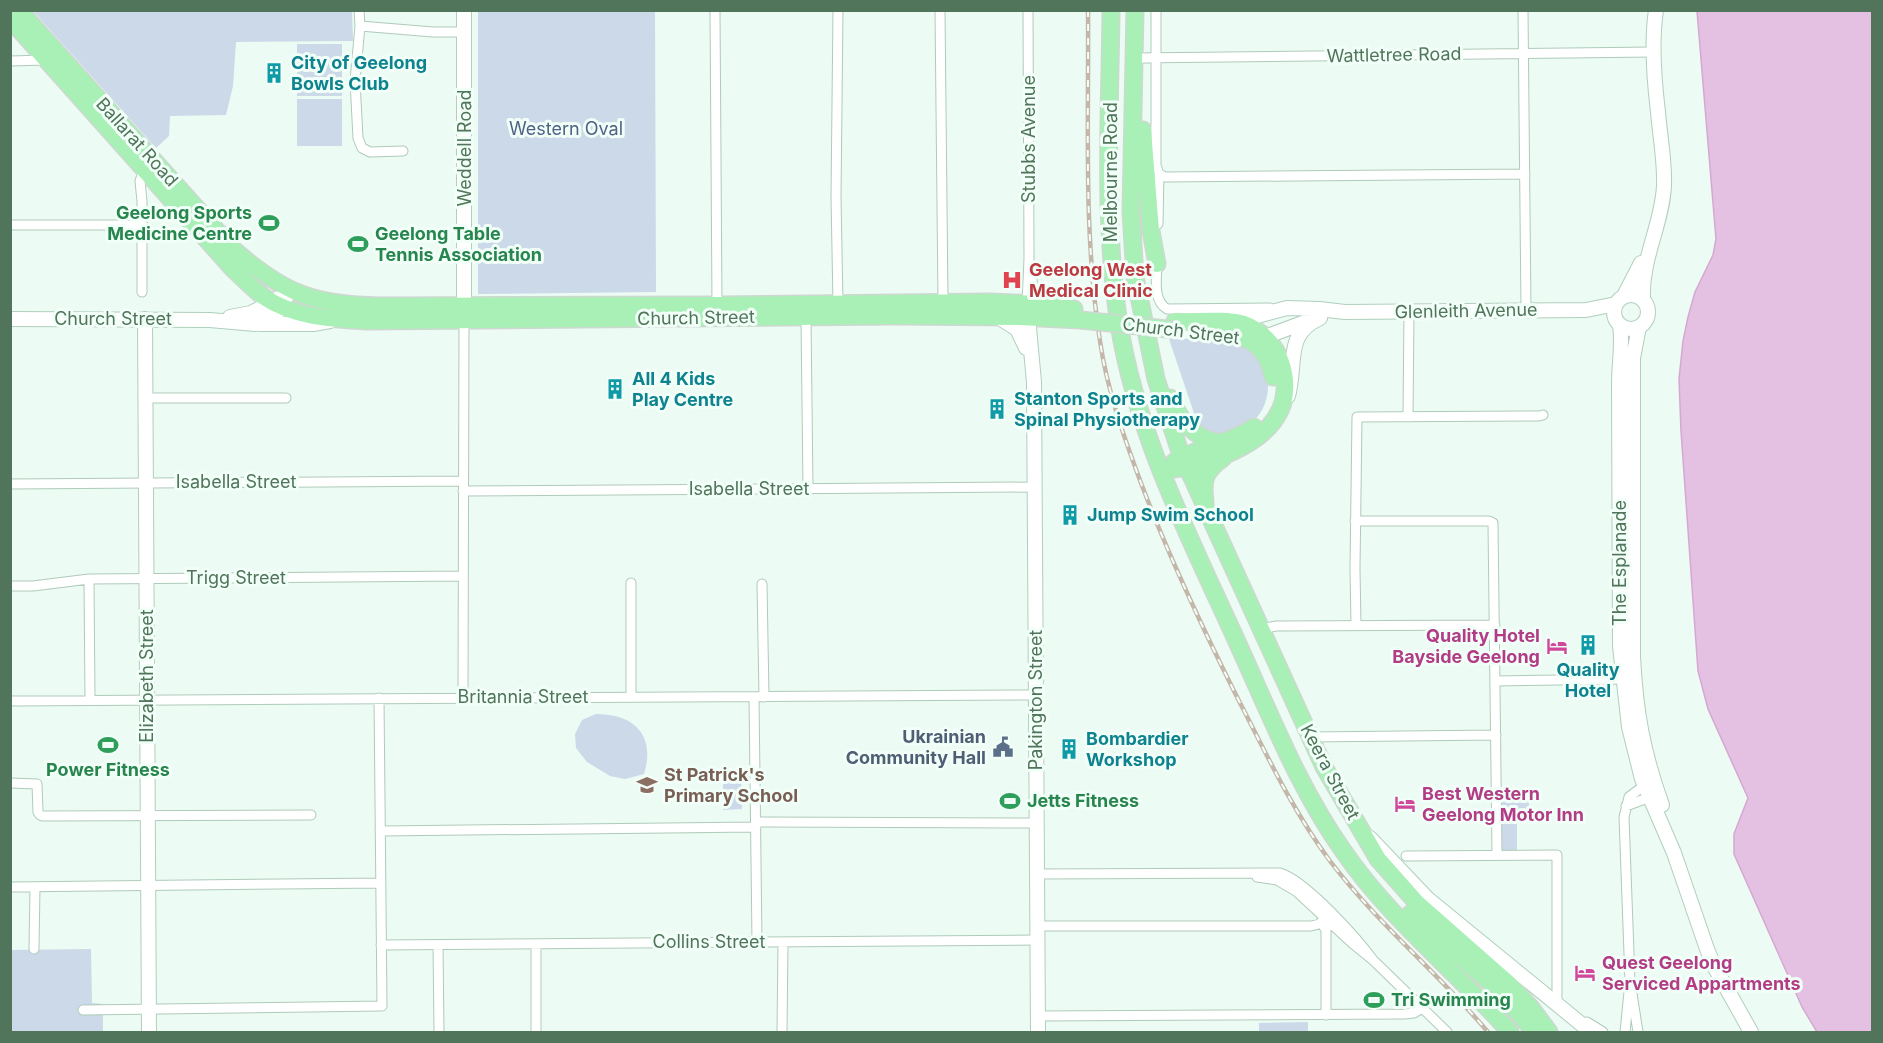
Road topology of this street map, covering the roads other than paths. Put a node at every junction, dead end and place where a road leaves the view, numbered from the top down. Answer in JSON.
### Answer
{"nodes":[{"id":1,"x":19,"y":10,"type":"edge"},
{"id":2,"x":359,"y":10,"type":"edge"},
{"id":3,"x":464,"y":10,"type":"edge"},
{"id":4,"x":715,"y":10,"type":"edge"},
{"id":5,"x":838,"y":10,"type":"edge"},
{"id":6,"x":940,"y":10,"type":"edge"},
{"id":7,"x":1028,"y":10,"type":"edge"},
{"id":8,"x":1111,"y":10,"type":"edge"},
{"id":9,"x":1135,"y":10,"type":"edge"},
{"id":10,"x":1156,"y":10,"type":"edge"},
{"id":11,"x":1523,"y":10,"type":"edge"},
{"id":12,"x":1656,"y":10,"type":"edge"},
{"id":13,"x":10,"y":19,"type":"edge"},
{"id":14,"x":360,"y":26,"type":"junction"},
{"id":15,"x":464,"y":32,"type":"junction"},
{"id":16,"x":1654,"y":52,"type":"junction"},
{"id":17,"x":1524,"y":54,"type":"junction"},
{"id":18,"x":1134,"y":58,"type":"junction"},
{"id":19,"x":1155,"y":58,"type":"junction"},
{"id":20,"x":46,"y":60,"type":"junction"},
{"id":21,"x":10,"y":61,"type":"edge"},
{"id":22,"x":403,"y":151,"type":"dead end"},
{"id":23,"x":147,"y":172,"type":"junction"},
{"id":24,"x":1159,"y":174,"type":"junction"},
{"id":25,"x":1525,"y":174,"type":"junction"},
{"id":26,"x":10,"y":225,"type":"edge"},
{"id":27,"x":142,"y":225,"type":"junction"},
{"id":28,"x":1648,"y":254,"type":"junction"},
{"id":29,"x":1157,"y":264,"type":"junction"},
{"id":30,"x":251,"y":285,"type":"junction"},
{"id":31,"x":142,"y":292,"type":"dead end"},
{"id":32,"x":1643,"y":299,"type":"junction"},
{"id":33,"x":282,"y":300,"type":"junction"},
{"id":34,"x":1620,"y":300,"type":"junction"},
{"id":35,"x":943,"y":302,"type":"junction"},
{"id":36,"x":838,"y":303,"type":"junction"},
{"id":37,"x":717,"y":305,"type":"junction"},
{"id":38,"x":1287,"y":308,"type":"junction"},
{"id":39,"x":1032,"y":310,"type":"junction"},
{"id":40,"x":1526,"y":310,"type":"junction"},
{"id":41,"x":1586,"y":310,"type":"junction"},
{"id":42,"x":1345,"y":312,"type":"junction"},
{"id":43,"x":1408,"y":312,"type":"junction"},
{"id":44,"x":464,"y":313,"type":"junction"},
{"id":45,"x":239,"y":315,"type":"junction"},
{"id":46,"x":997,"y":316,"type":"junction"},
{"id":47,"x":806,"y":317,"type":"junction"},
{"id":48,"x":1320,"y":318,"type":"junction"},
{"id":49,"x":10,"y":319,"type":"edge"},
{"id":50,"x":145,"y":319,"type":"junction"},
{"id":51,"x":335,"y":319,"type":"junction"},
{"id":52,"x":216,"y":320,"type":"junction"},
{"id":53,"x":1172,"y":320,"type":"junction"},
{"id":54,"x":1204,"y":322,"type":"junction"},
{"id":55,"x":1619,"y":323,"type":"junction"},
{"id":56,"x":255,"y":324,"type":"junction"},
{"id":57,"x":1295,"y":325,"type":"junction"},
{"id":58,"x":1639,"y":327,"type":"junction"},
{"id":59,"x":1265,"y":337,"type":"junction"},
{"id":60,"x":1245,"y":338,"type":"junction"},
{"id":61,"x":1295,"y":342,"type":"junction"},
{"id":62,"x":1148,"y":345,"type":"junction"},
{"id":63,"x":1034,"y":367,"type":"junction"},
{"id":64,"x":145,"y":398,"type":"junction"},
{"id":65,"x":286,"y":398,"type":"dead end"},
{"id":66,"x":1543,"y":415,"type":"dead end"},
{"id":67,"x":1408,"y":417,"type":"junction"},
{"id":68,"x":1276,"y":420,"type":"junction"},
{"id":69,"x":1225,"y":441,"type":"junction"},
{"id":70,"x":1241,"y":447,"type":"junction"},
{"id":71,"x":1185,"y":462,"type":"junction"},
{"id":72,"x":1161,"y":471,"type":"junction"},
{"id":73,"x":145,"y":483,"type":"junction"},
{"id":74,"x":10,"y":484,"type":"edge"},
{"id":75,"x":463,"y":486,"type":"junction"},
{"id":76,"x":1035,"y":487,"type":"junction"},
{"id":77,"x":808,"y":489,"type":"junction"},
{"id":78,"x":1208,"y":514,"type":"junction"},
{"id":79,"x":1355,"y":521,"type":"junction"},
{"id":80,"x":463,"y":576,"type":"junction"},
{"id":81,"x":146,"y":578,"type":"junction"},
{"id":82,"x":89,"y":579,"type":"junction"},
{"id":83,"x":631,"y":584,"type":"dead end"},
{"id":84,"x":762,"y":584,"type":"dead end"},
{"id":85,"x":10,"y":586,"type":"edge"},
{"id":86,"x":1495,"y":625,"type":"junction"},
{"id":87,"x":1356,"y":626,"type":"junction"},
{"id":88,"x":1260,"y":629,"type":"junction"},
{"id":89,"x":1629,"y":679,"type":"junction"},
{"id":90,"x":1496,"y":681,"type":"junction"},
{"id":91,"x":1036,"y":695,"type":"junction"},
{"id":92,"x":463,"y":697,"type":"junction"},
{"id":93,"x":631,"y":697,"type":"junction"},
{"id":94,"x":759,"y":697,"type":"junction"},
{"id":95,"x":379,"y":698,"type":"junction"},
{"id":96,"x":147,"y":699,"type":"junction"},
{"id":97,"x":90,"y":700,"type":"junction"},
{"id":98,"x":10,"y":701,"type":"edge"},
{"id":99,"x":1496,"y":735,"type":"junction"},
{"id":100,"x":1310,"y":737,"type":"junction"},
{"id":101,"x":1296,"y":767,"type":"junction"},
{"id":102,"x":10,"y":783,"type":"edge"},
{"id":103,"x":1652,"y":790,"type":"junction"},
{"id":104,"x":311,"y":815,"type":"dead end"},
{"id":105,"x":147,"y":816,"type":"junction"},
{"id":106,"x":1037,"y":823,"type":"junction"},
{"id":107,"x":756,"y":825,"type":"junction"},
{"id":108,"x":1358,"y":825,"type":"junction"},
{"id":109,"x":380,"y":831,"type":"junction"},
{"id":110,"x":1497,"y":855,"type":"junction"},
{"id":111,"x":1406,"y":856,"type":"dead end"},
{"id":112,"x":1037,"y":874,"type":"junction"},
{"id":113,"x":381,"y":883,"type":"junction"},
{"id":114,"x":147,"y":886,"type":"junction"},
{"id":115,"x":10,"y":887,"type":"edge"},
{"id":116,"x":35,"y":887,"type":"junction"},
{"id":117,"x":1326,"y":918,"type":"junction"},
{"id":118,"x":1038,"y":926,"type":"junction"},
{"id":119,"x":1037,"y":940,"type":"junction"},
{"id":120,"x":757,"y":942,"type":"junction"},
{"id":121,"x":783,"y":942,"type":"junction"},
{"id":122,"x":536,"y":944,"type":"junction"},
{"id":123,"x":381,"y":945,"type":"junction"},
{"id":124,"x":438,"y":945,"type":"junction"},
{"id":125,"x":34,"y":949,"type":"dead end"},
{"id":126,"x":1630,"y":981,"type":"junction"},
{"id":127,"x":1558,"y":1006,"type":"junction"},
{"id":128,"x":1422,"y":1008,"type":"junction"},
{"id":129,"x":148,"y":1009,"type":"junction"},
{"id":130,"x":83,"y":1010,"type":"dead end"},
{"id":131,"x":1326,"y":1015,"type":"junction"},
{"id":132,"x":1038,"y":1016,"type":"junction"},
{"id":133,"x":1624,"y":1030,"type":"edge"},
{"id":134,"x":148,"y":1032,"type":"edge"},
{"id":135,"x":439,"y":1032,"type":"edge"},
{"id":136,"x":536,"y":1032,"type":"edge"},
{"id":137,"x":782,"y":1032,"type":"edge"},
{"id":138,"x":1038,"y":1032,"type":"edge"},
{"id":139,"x":1447,"y":1032,"type":"edge"},
{"id":140,"x":1510,"y":1032,"type":"edge"},
{"id":141,"x":1535,"y":1032,"type":"edge"},
{"id":142,"x":1549,"y":1032,"type":"edge"},
{"id":143,"x":1591,"y":1032,"type":"edge"},
{"id":144,"x":1603,"y":1032,"type":"edge"},
{"id":145,"x":1638,"y":1032,"type":"edge"},
{"id":146,"x":1752,"y":1032,"type":"edge"},
{"id":147,"x":1758,"y":1032,"type":"edge"}],
"edges":[{"from":1,"to":23,"type":"highway","name":"Ballarat Road"},
{"from":2,"to":14,"type":"street"},
{"from":3,"to":15,"type":"street","name":"Weddell Road"},
{"from":4,"to":37,"type":"street"},
{"from":5,"to":36,"type":"street"},
{"from":6,"to":35,"type":"street"},
{"from":7,"to":39,"type":"street","name":"Stubbs Avenue"},
{"from":8,"to":72,"type":"highway","name":"Melbourne Road"},
{"from":9,"to":18,"type":"highway","name":"Melbourne Road"},
{"from":10,"to":19,"type":"street"},
{"from":11,"to":17,"type":"street"},
{"from":12,"to":16,"type":"street"},
{"from":13,"to":20,"type":"highway","name":"Ballarat Road"},
{"from":14,"to":15,"type":"street"},
{"from":14,"to":22,"type":"street"},
{"from":15,"to":44,"type":"street","name":"Weddell Road"},
{"from":16,"to":17,"type":"street","name":"Wattletree Road"},
{"from":16,"to":28,"type":"street"},
{"from":17,"to":19,"type":"street","name":"Wattletree Road"},
{"from":17,"to":25,"type":"street"},
{"from":18,"to":19,"type":"street","name":"Wattletree Road"},
{"from":18,"to":29,"type":"highway"},
{"from":18,"to":62,"type":"highway","name":"Melbourne Road"},
{"from":19,"to":24,"type":"street"},
{"from":20,"to":21,"type":"street"},
{"from":20,"to":23,"type":"highway","name":"Ballarat Road"},
{"from":23,"to":27,"type":"street"},
{"from":23,"to":30,"type":"highway","name":"Ballarat Road"},
{"from":23,"to":33,"type":"highway","name":"Ballarat Road"},
{"from":24,"to":25,"type":"street"},
{"from":24,"to":29,"type":"street"},
{"from":25,"to":40,"type":"street"},
{"from":26,"to":27,"type":"street"},
{"from":27,"to":31,"type":"street"},
{"from":28,"to":32,"type":"street"},
{"from":28,"to":34,"type":"street"},
{"from":29,"to":53,"type":"street"},
{"from":30,"to":33,"type":"highway","name":"Ballarat Road"},
{"from":30,"to":45,"type":"street"},
{"from":32,"to":34,"type":"street"},
{"from":32,"to":58,"type":"street"},
{"from":33,"to":44,"type":"highway","name":"Church Street"},
{"from":33,"to":45,"type":"street","name":"Church Street"},
{"from":33,"to":51,"type":"highway","name":"Church Street"},
{"from":33,"to":56,"type":"street"},
{"from":34,"to":41,"type":"street","name":"Glenleith Avenue"},
{"from":34,"to":55,"type":"street"},
{"from":35,"to":36,"type":"highway","name":"Church Street"},
{"from":35,"to":39,"type":"highway","name":"Church Street"},
{"from":36,"to":37,"type":"highway","name":"Church Street"},
{"from":37,"to":44,"type":"highway","name":"Church Street"},
{"from":38,"to":42,"type":"street","name":"Glenleith Avenue"},
{"from":38,"to":53,"type":"street","name":"Glenleith Avenue"},
{"from":38,"to":54,"type":"street","name":"Glenleith Avenue"},
{"from":38,"to":57,"type":"street"},
{"from":39,"to":46,"type":"highway","name":"Church Street"},
{"from":39,"to":53,"type":"highway","name":"Church Street"},
{"from":39,"to":63,"type":"street","name":"Pakington Street"},
{"from":40,"to":41,"type":"street","name":"Glenleith Avenue"},
{"from":40,"to":43,"type":"street","name":"Glenleith Avenue"},
{"from":41,"to":55,"type":"street","name":"Glenleith Avenue"},
{"from":42,"to":43,"type":"street","name":"Glenleith Avenue"},
{"from":42,"to":48,"type":"street","name":"Glenleith Avenue"},
{"from":43,"to":67,"type":"street"},
{"from":44,"to":47,"type":"highway","name":"Church Street"},
{"from":44,"to":51,"type":"highway","name":"Church Street"},
{"from":44,"to":75,"type":"street"},
{"from":45,"to":52,"type":"street","name":"Church Street"},
{"from":46,"to":47,"type":"highway","name":"Church Street"},
{"from":46,"to":63,"type":"street"},
{"from":47,"to":77,"type":"street"},
{"from":48,"to":57,"type":"street","name":"Glenleith Avenue"},
{"from":48,"to":61,"type":"street"},
{"from":49,"to":50,"type":"street","name":"Church Street"},
{"from":50,"to":52,"type":"street","name":"Church Street"},
{"from":50,"to":64,"type":"street","name":"Elizabeth Street"},
{"from":51,"to":56,"type":"street","name":"Church Street"},
{"from":52,"to":56,"type":"street","name":"Church Street"},
{"from":53,"to":54,"type":"highway","name":"Church Street"},
{"from":53,"to":60,"type":"highway","name":"Church Street"},
{"from":54,"to":59,"type":"highway","name":"Church Street"},
{"from":55,"to":58,"type":"street"},
{"from":55,"to":89,"type":"street","name":"The Esplanade"},
{"from":57,"to":59,"type":"street","name":"Glenleith Avenue"},
{"from":57,"to":61,"type":"street"},
{"from":58,"to":89,"type":"street","name":"The Esplanade"},
{"from":59,"to":60,"type":"highway","name":"Glenleith Avenue"},
{"from":59,"to":68,"type":"highway","name":"Church Street"},
{"from":60,"to":69,"type":"highway","name":"Church Street"},
{"from":61,"to":68,"type":"street"},
{"from":62,"to":69,"type":"highway"},
{"from":62,"to":71,"type":"highway","name":"Melbourne Road"},
{"from":63,"to":76,"type":"street","name":"Pakington Street"},
{"from":64,"to":65,"type":"street"},
{"from":64,"to":73,"type":"street","name":"Elizabeth Street"},
{"from":66,"to":67,"type":"street"},
{"from":67,"to":79,"type":"street"},
{"from":68,"to":70,"type":"highway","name":"Church Street"},
{"from":69,"to":71,"type":"highway","name":"Church Street"},
{"from":70,"to":71,"type":"highway","name":"Church Street"},
{"from":70,"to":78,"type":"highway"},
{"from":71,"to":72,"type":"highway","name":"Church Street"},
{"from":71,"to":78,"type":"highway","name":"Keera Street"},
{"from":72,"to":101,"type":"highway","name":"Keera Street"},
{"from":73,"to":74,"type":"street","name":"Isabella Street"},
{"from":73,"to":75,"type":"street","name":"Isabella Street"},
{"from":73,"to":81,"type":"street","name":"Elizabeth Street"},
{"from":75,"to":77,"type":"street","name":"Isabella Street"},
{"from":75,"to":80,"type":"street"},
{"from":76,"to":77,"type":"street","name":"Isabella Street"},
{"from":76,"to":91,"type":"street","name":"Pakington Street"},
{"from":78,"to":88,"type":"highway","name":"Keera Street"},
{"from":79,"to":86,"type":"street"},
{"from":79,"to":87,"type":"street"},
{"from":80,"to":81,"type":"street","name":"Trigg Street"},
{"from":80,"to":92,"type":"street"},
{"from":81,"to":82,"type":"street","name":"Trigg Street"},
{"from":81,"to":96,"type":"street","name":"Elizabeth Street"},
{"from":82,"to":85,"type":"street","name":"Trigg Street"},
{"from":82,"to":97,"type":"street"},
{"from":83,"to":93,"type":"street"},
{"from":84,"to":94,"type":"street"},
{"from":86,"to":87,"type":"street"},
{"from":86,"to":90,"type":"street"},
{"from":87,"to":88,"type":"street"},
{"from":88,"to":100,"type":"highway","name":"Keera Street"},
{"from":89,"to":90,"type":"street"},
{"from":89,"to":103,"type":"street","name":"The Esplanade"},
{"from":90,"to":99,"type":"street"},
{"from":91,"to":94,"type":"street","name":"Britannia Street"},
{"from":91,"to":106,"type":"street","name":"Pakington Street"},
{"from":92,"to":93,"type":"street","name":"Britannia Street"},
{"from":92,"to":95,"type":"street","name":"Britannia Street"},
{"from":93,"to":94,"type":"street","name":"Britannia Street"},
{"from":94,"to":107,"type":"street"},
{"from":95,"to":96,"type":"street","name":"Britannia Street"},
{"from":95,"to":109,"type":"street"},
{"from":96,"to":97,"type":"street","name":"Britannia Street"},
{"from":96,"to":105,"type":"street","name":"Elizabeth Street"},
{"from":97,"to":98,"type":"street","name":"Britannia Street"},
{"from":99,"to":100,"type":"street"},
{"from":99,"to":110,"type":"street"},
{"from":100,"to":108,"type":"highway","name":"Keera Street"},
{"from":101,"to":140,"type":"highway"},
{"from":101,"to":141,"type":"highway"},
{"from":102,"to":105,"type":"street"},
{"from":103,"to":126,"type":"street"},
{"from":103,"to":146,"type":"street"},
{"from":103,"to":147,"type":"street"},
{"from":104,"to":105,"type":"street"},
{"from":105,"to":114,"type":"street","name":"Elizabeth Street"},
{"from":106,"to":107,"type":"street"},
{"from":106,"to":112,"type":"street","name":"Pakington Street"},
{"from":107,"to":109,"type":"street"},
{"from":107,"to":120,"type":"street"},
{"from":108,"to":127,"type":"street","name":"Keera Street"},
{"from":108,"to":142,"type":"highway"},
{"from":109,"to":113,"type":"street"},
{"from":110,"to":111,"type":"street"},
{"from":110,"to":127,"type":"street"},
{"from":112,"to":117,"type":"street"},
{"from":112,"to":118,"type":"street","name":"Pakington Street"},
{"from":113,"to":114,"type":"street"},
{"from":113,"to":123,"type":"street"},
{"from":114,"to":116,"type":"street"},
{"from":114,"to":129,"type":"street","name":"Elizabeth Street"},
{"from":115,"to":116,"type":"street"},
{"from":116,"to":125,"type":"street"},
{"from":117,"to":118,"type":"street"},
{"from":117,"to":128,"type":"street"},
{"from":117,"to":131,"type":"street"},
{"from":118,"to":119,"type":"street","name":"Pakington Street"},
{"from":119,"to":121,"type":"street","name":"Collins Street"},
{"from":119,"to":132,"type":"street","name":"Pakington Street"},
{"from":120,"to":121,"type":"street","name":"Collins Street"},
{"from":120,"to":122,"type":"street","name":"Collins Street"},
{"from":121,"to":137,"type":"street"},
{"from":122,"to":124,"type":"street","name":"Collins Street"},
{"from":122,"to":136,"type":"street"},
{"from":123,"to":124,"type":"street","name":"Collins Street"},
{"from":123,"to":129,"type":"street"},
{"from":124,"to":135,"type":"street"},
{"from":126,"to":133,"type":"street"},
{"from":126,"to":145,"type":"street"},
{"from":127,"to":143,"type":"street","name":"Keera Street"},
{"from":127,"to":144,"type":"street"},
{"from":128,"to":131,"type":"street"},
{"from":128,"to":139,"type":"street"},
{"from":129,"to":130,"type":"street"},
{"from":129,"to":134,"type":"street","name":"Elizabeth Street"},
{"from":131,"to":132,"type":"street"},
{"from":132,"to":138,"type":"street","name":"Pakington Street"}]}
